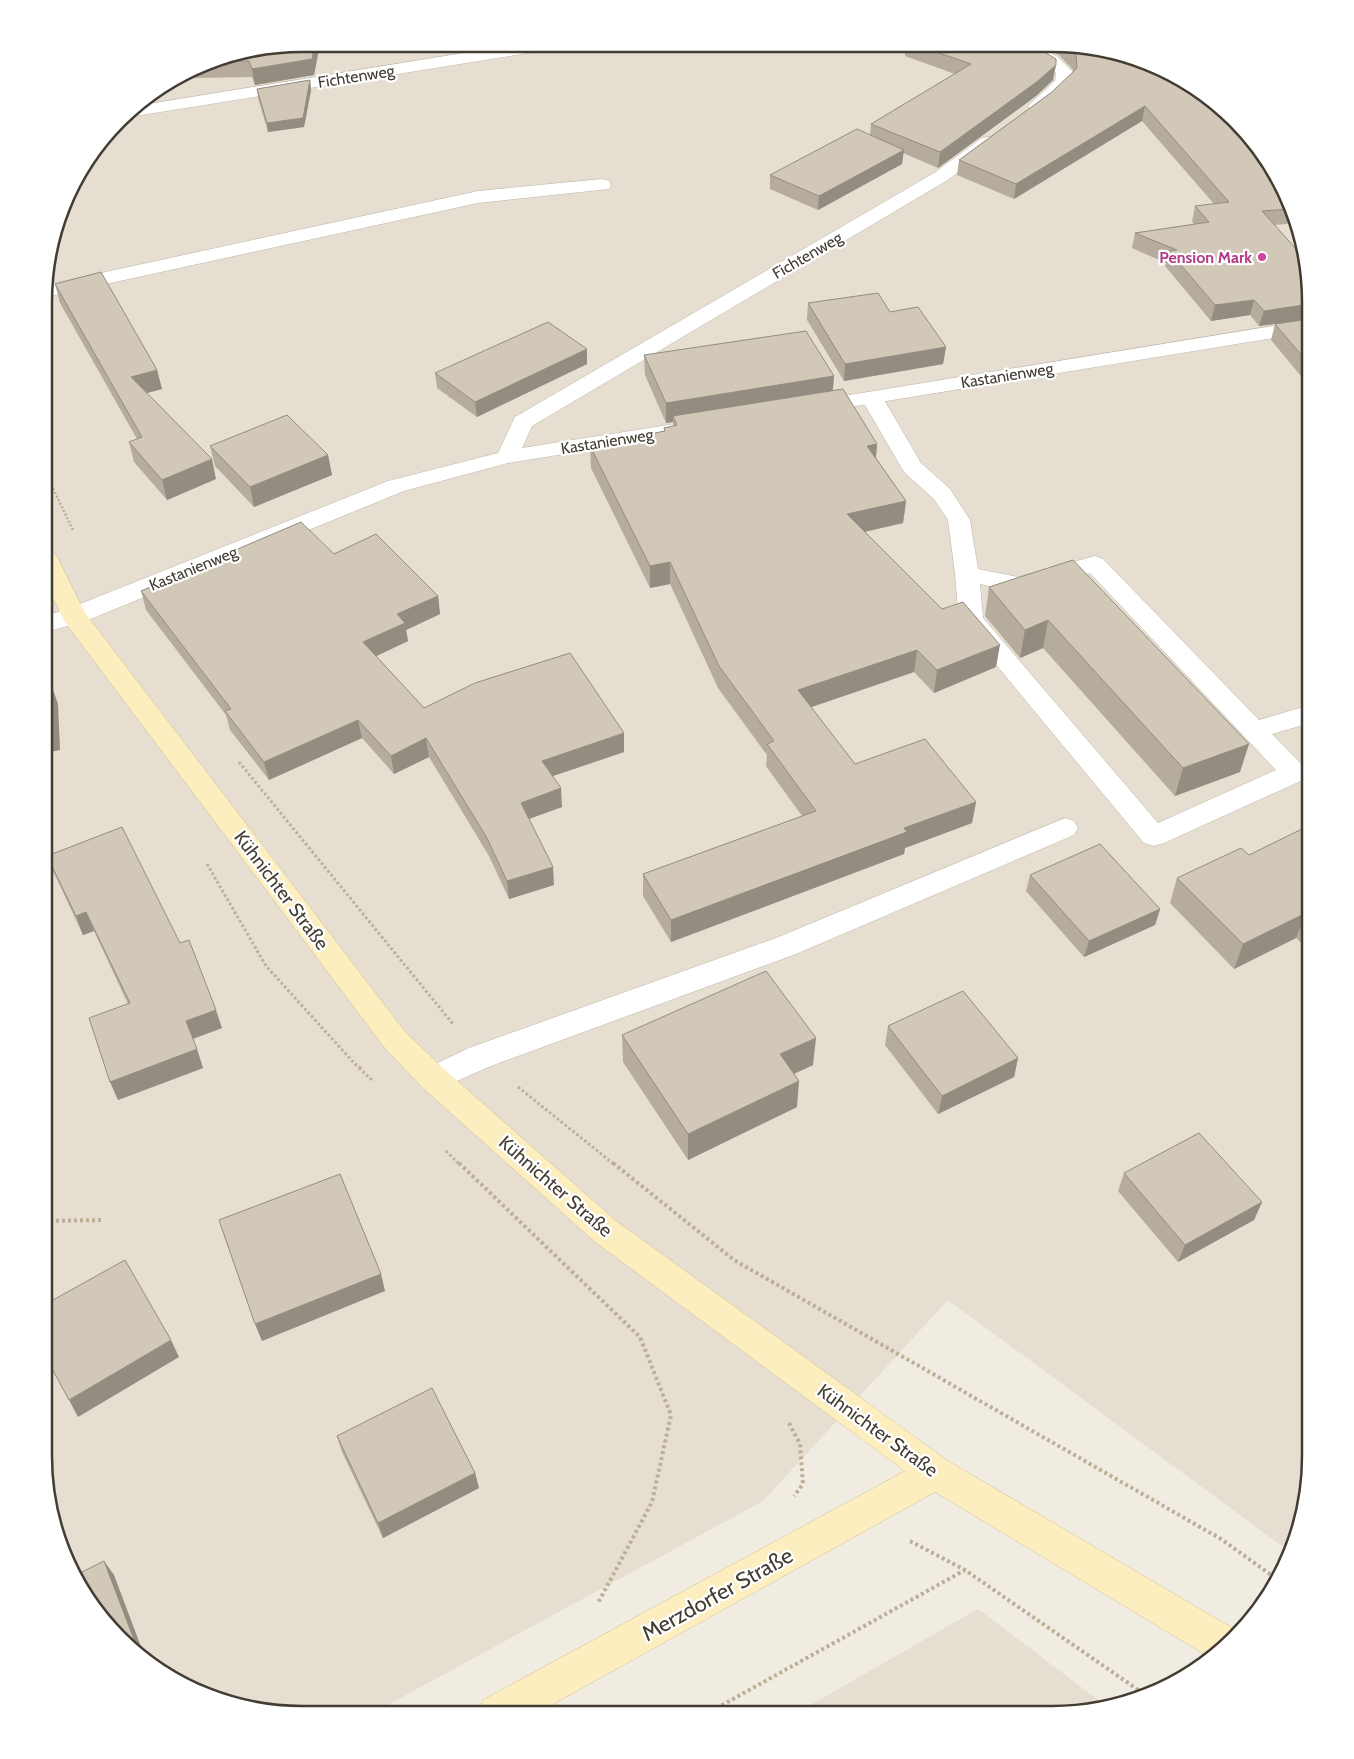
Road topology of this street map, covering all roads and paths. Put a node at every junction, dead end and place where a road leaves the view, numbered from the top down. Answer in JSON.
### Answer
{"nodes":[{"id":1,"x":503,"y":52,"type":"edge"},
{"id":2,"x":1036,"y":52,"type":"edge"},
{"id":3,"x":143,"y":110,"type":"edge"},
{"id":4,"x":1020,"y":118,"type":"edge"},
{"id":5,"x":1004,"y":130,"type":"edge"},
{"id":6,"x":602,"y":185,"type":"dead end"},
{"id":7,"x":53,"y":290,"type":"edge"},
{"id":8,"x":1302,"y":327,"type":"edge"},
{"id":9,"x":872,"y":398,"type":"junction"},
{"id":10,"x":793,"y":410,"type":"edge"},
{"id":11,"x":704,"y":425,"type":"edge"},
{"id":12,"x":507,"y":457,"type":"junction"},
{"id":13,"x":52,"y":486,"type":"edge"},
{"id":14,"x":75,"y":534,"type":"dead end"},
{"id":15,"x":52,"y":570,"type":"edge"},
{"id":16,"x":967,"y":574,"type":"junction"},
{"id":17,"x":74,"y":616,"type":"junction"},
{"id":18,"x":52,"y":622,"type":"edge"},
{"id":19,"x":1302,"y":716,"type":"edge"},
{"id":20,"x":1253,"y":731,"type":"junction"},
{"id":21,"x":234,"y":756,"type":"dead end"},
{"id":22,"x":1065,"y":828,"type":"dead end"},
{"id":23,"x":206,"y":861,"type":"dead end"},
{"id":24,"x":480,"y":1057,"type":"junction"},
{"id":25,"x":355,"y":1064,"type":"junction"},
{"id":26,"x":376,"y":1078,"type":"dead end"},
{"id":27,"x":434,"y":1079,"type":"junction"},
{"id":28,"x":376,"y":1085,"type":"dead end"},
{"id":29,"x":440,"y":1146,"type":"dead end"},
{"id":30,"x":52,"y":1220,"type":"edge"},
{"id":31,"x":104,"y":1220,"type":"dead end"},
{"id":32,"x":787,"y":1420,"type":"dead end"},
{"id":33,"x":936,"y":1473,"type":"junction"},
{"id":34,"x":803,"y":1484,"type":"junction"},
{"id":35,"x":792,"y":1498,"type":"dead end"},
{"id":36,"x":861,"y":1515,"type":"junction"},
{"id":37,"x":965,"y":1570,"type":"junction"},
{"id":38,"x":1272,"y":1575,"type":"edge"},
{"id":39,"x":594,"y":1612,"type":"dead end"},
{"id":40,"x":1219,"y":1642,"type":"edge"},
{"id":41,"x":1139,"y":1690,"type":"edge"},
{"id":42,"x":460,"y":1705,"type":"dead end"},
{"id":43,"x":456,"y":1707,"type":"edge"},
{"id":44,"x":510,"y":1707,"type":"edge"},
{"id":45,"x":719,"y":1707,"type":"edge"}],
"edges":[{"from":1,"to":3,"type":"street","name":"Fichtenweg"},
{"from":2,"to":4,"type":"street"},
{"from":5,"to":12,"type":"street","name":"Fichtenweg"},
{"from":6,"to":7,"type":"street"},
{"from":8,"to":9,"type":"street","name":"Kastanienweg"},
{"from":9,"to":10,"type":"street","name":"Kastanienweg"},
{"from":9,"to":16,"type":"street"},
{"from":11,"to":12,"type":"street","name":"Kastanienweg"},
{"from":12,"to":17,"type":"street","name":"Kastanienweg"},
{"from":13,"to":14,"type":"path"},
{"from":15,"to":17,"type":"street","name":"Kühnichter Straße"},
{"from":16,"to":20,"type":"street"},
{"from":16,"to":20,"type":"street"},
{"from":17,"to":18,"type":"street","name":"Kastanienweg"},
{"from":17,"to":27,"type":"street","name":"Kühnichter Straße"},
{"from":19,"to":20,"type":"street"},
{"from":21,"to":24,"type":"path"},
{"from":22,"to":24,"type":"street"},
{"from":23,"to":25,"type":"path"},
{"from":24,"to":27,"type":"street"},
{"from":24,"to":38,"type":"path"},
{"from":25,"to":26,"type":"path"},
{"from":25,"to":28,"type":"path"},
{"from":27,"to":33,"type":"street","name":"Kühnichter Straße"},
{"from":29,"to":39,"type":"path"},
{"from":30,"to":31,"type":"path"},
{"from":32,"to":34,"type":"path"},
{"from":33,"to":36,"type":"street","name":"Merzdorfer Straße"},
{"from":33,"to":40,"type":"street","name":"Kühnichter Straße"},
{"from":34,"to":35,"type":"path"},
{"from":34,"to":36,"type":"path"},
{"from":36,"to":37,"type":"path"},
{"from":36,"to":44,"type":"street","name":"Merzdorfer Straße"},
{"from":37,"to":41,"type":"path"},
{"from":37,"to":45,"type":"path"},
{"from":42,"to":43,"type":"path"}]}
